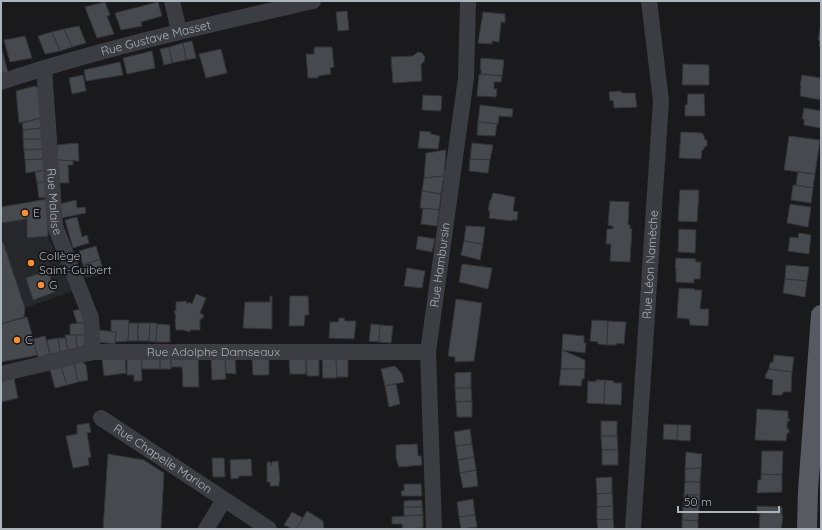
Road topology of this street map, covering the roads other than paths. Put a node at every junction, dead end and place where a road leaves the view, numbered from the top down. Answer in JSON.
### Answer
{"nodes":[{"id":1,"x":172,"y":1,"type":"edge"},
{"id":2,"x":313,"y":1,"type":"edge"},
{"id":3,"x":468,"y":1,"type":"edge"},
{"id":4,"x":649,"y":1,"type":"edge"},
{"id":5,"x":179,"y":31,"type":"junction"},
{"id":6,"x":44,"y":68,"type":"junction"},
{"id":7,"x":1,"y":82,"type":"edge"},
{"id":8,"x":821,"y":315,"type":"edge"},
{"id":9,"x":93,"y":352,"type":"junction"},
{"id":10,"x":428,"y":352,"type":"junction"},
{"id":11,"x":1,"y":374,"type":"edge"},
{"id":12,"x":101,"y":418,"type":"dead end"},
{"id":13,"x":224,"y":500,"type":"junction"},
{"id":14,"x":206,"y":529,"type":"edge"},
{"id":15,"x":269,"y":529,"type":"edge"},
{"id":16,"x":434,"y":529,"type":"edge"},
{"id":17,"x":634,"y":529,"type":"edge"},
{"id":18,"x":807,"y":529,"type":"edge"}],
"edges":[{"from":1,"to":5,"type":"street"},
{"from":2,"to":5,"type":"street","name":"Rue Gustave Masset"},
{"from":3,"to":10,"type":"street","name":"Rue Hambursin"},
{"from":4,"to":17,"type":"street","name":"Rue Léon Namèche"},
{"from":5,"to":6,"type":"street","name":"Rue Gustave Masset"},
{"from":6,"to":7,"type":"street","name":"Rue Gustave Masset"},
{"from":6,"to":9,"type":"street","name":"Rue Malaise"},
{"from":8,"to":18,"type":"main road"},
{"from":9,"to":10,"type":"street","name":"Rue Adolphe Damseaux"},
{"from":9,"to":11,"type":"street","name":"Rue Adolphe Damseaux"},
{"from":10,"to":16,"type":"street","name":"Rue Hambursin"},
{"from":12,"to":13,"type":"street","name":"Rue Chapelle Marion"},
{"from":13,"to":14,"type":"street","name":"Rue Chapelle Marion"},
{"from":13,"to":15,"type":"street","name":"Rue Chapelle Marion"}]}
